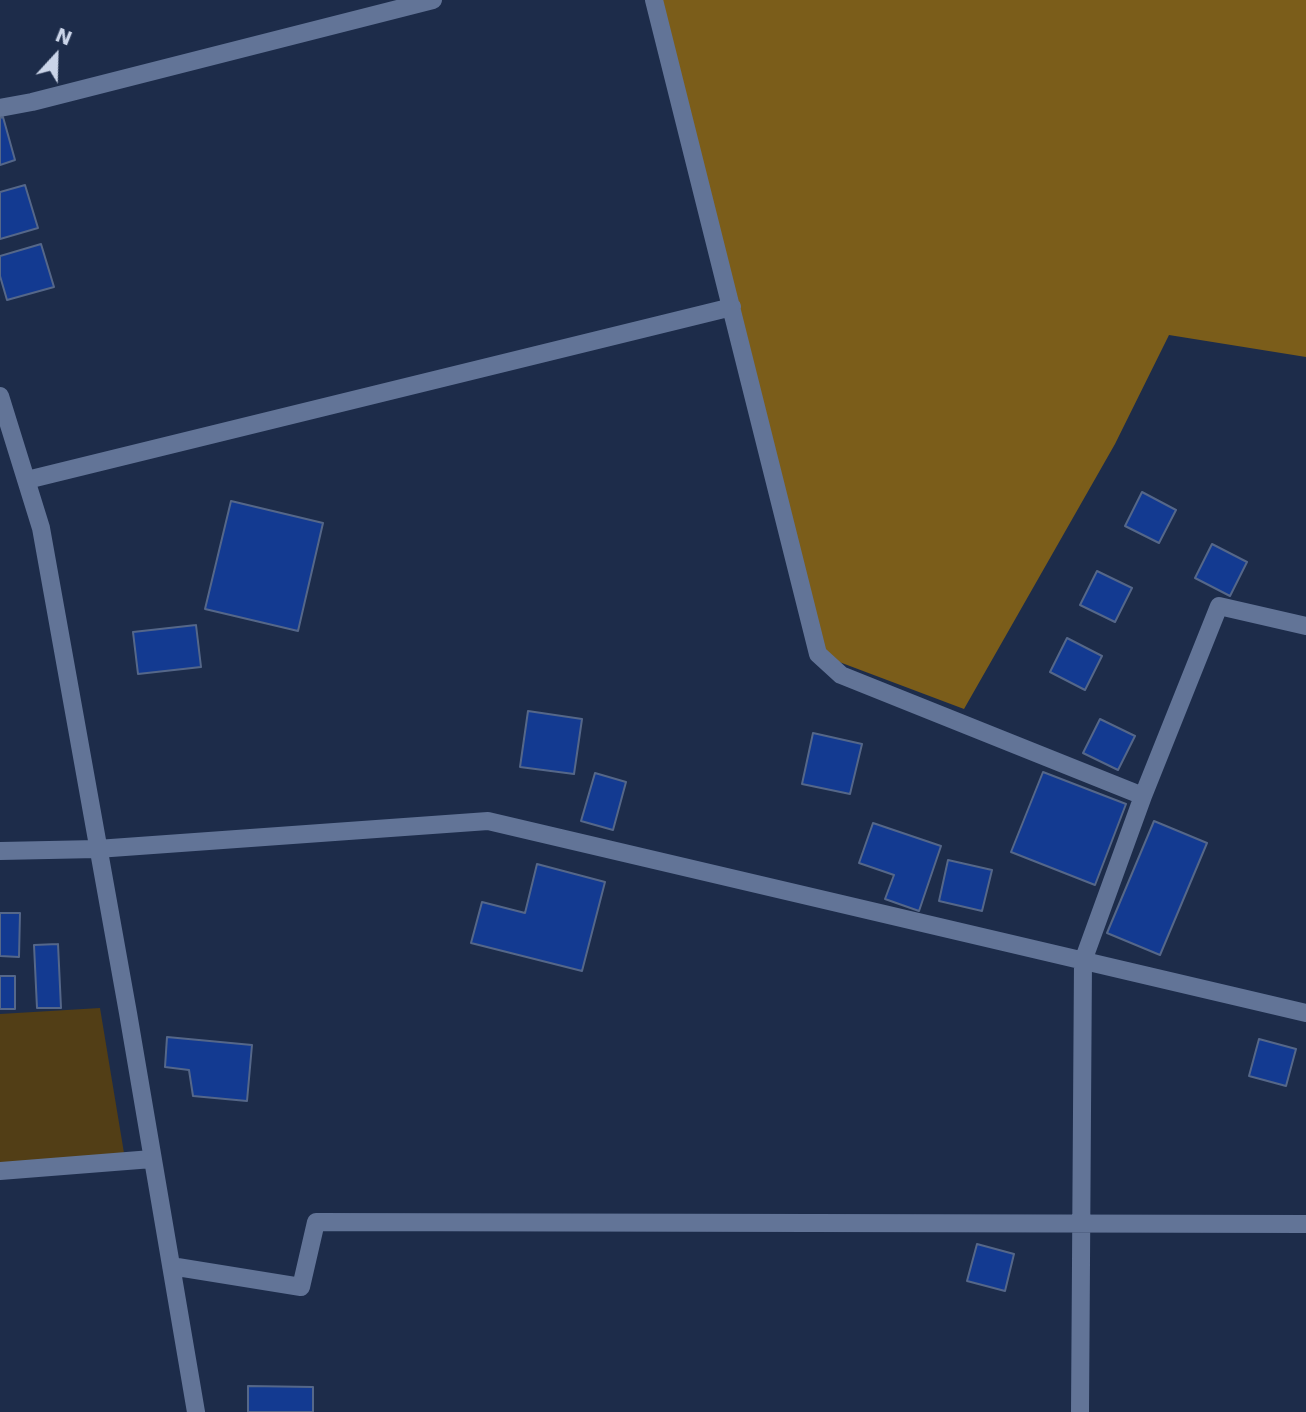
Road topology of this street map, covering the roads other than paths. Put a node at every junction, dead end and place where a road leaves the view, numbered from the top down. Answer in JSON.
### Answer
{"nodes":[{"id":1,"x":433,"y":0,"type":"edge"},
{"id":2,"x":654,"y":0,"type":"edge"},
{"id":3,"x":0,"y":108,"type":"edge"},
{"id":4,"x":732,"y":307,"type":"junction"},
{"id":5,"x":0,"y":396,"type":"edge"},
{"id":6,"x":27,"y":480,"type":"junction"},
{"id":7,"x":1306,"y":626,"type":"edge"},
{"id":8,"x":1143,"y":796,"type":"junction"},
{"id":9,"x":97,"y":849,"type":"junction"},
{"id":10,"x":0,"y":851,"type":"edge"},
{"id":11,"x":1083,"y":961,"type":"junction"},
{"id":12,"x":1306,"y":1013,"type":"edge"},
{"id":13,"x":152,"y":1159,"type":"junction"},
{"id":14,"x":0,"y":1171,"type":"edge"},
{"id":15,"x":1082,"y":1224,"type":"junction"},
{"id":16,"x":1306,"y":1224,"type":"edge"},
{"id":17,"x":171,"y":1266,"type":"junction"},
{"id":18,"x":196,"y":1412,"type":"edge"},
{"id":19,"x":1080,"y":1412,"type":"edge"}],
"edges":[{"from":1,"to":3,"type":"street"},
{"from":2,"to":4,"type":"street"},
{"from":4,"to":6,"type":"street"},
{"from":4,"to":8,"type":"street"},
{"from":5,"to":6,"type":"street"},
{"from":6,"to":9,"type":"street"},
{"from":7,"to":8,"type":"street"},
{"from":8,"to":11,"type":"street"},
{"from":9,"to":10,"type":"street"},
{"from":9,"to":11,"type":"street"},
{"from":9,"to":13,"type":"street"},
{"from":11,"to":12,"type":"street"},
{"from":11,"to":15,"type":"street"},
{"from":13,"to":14,"type":"street"},
{"from":13,"to":17,"type":"street"},
{"from":15,"to":16,"type":"street"},
{"from":15,"to":17,"type":"street"},
{"from":15,"to":19,"type":"street"},
{"from":17,"to":18,"type":"street"}]}
